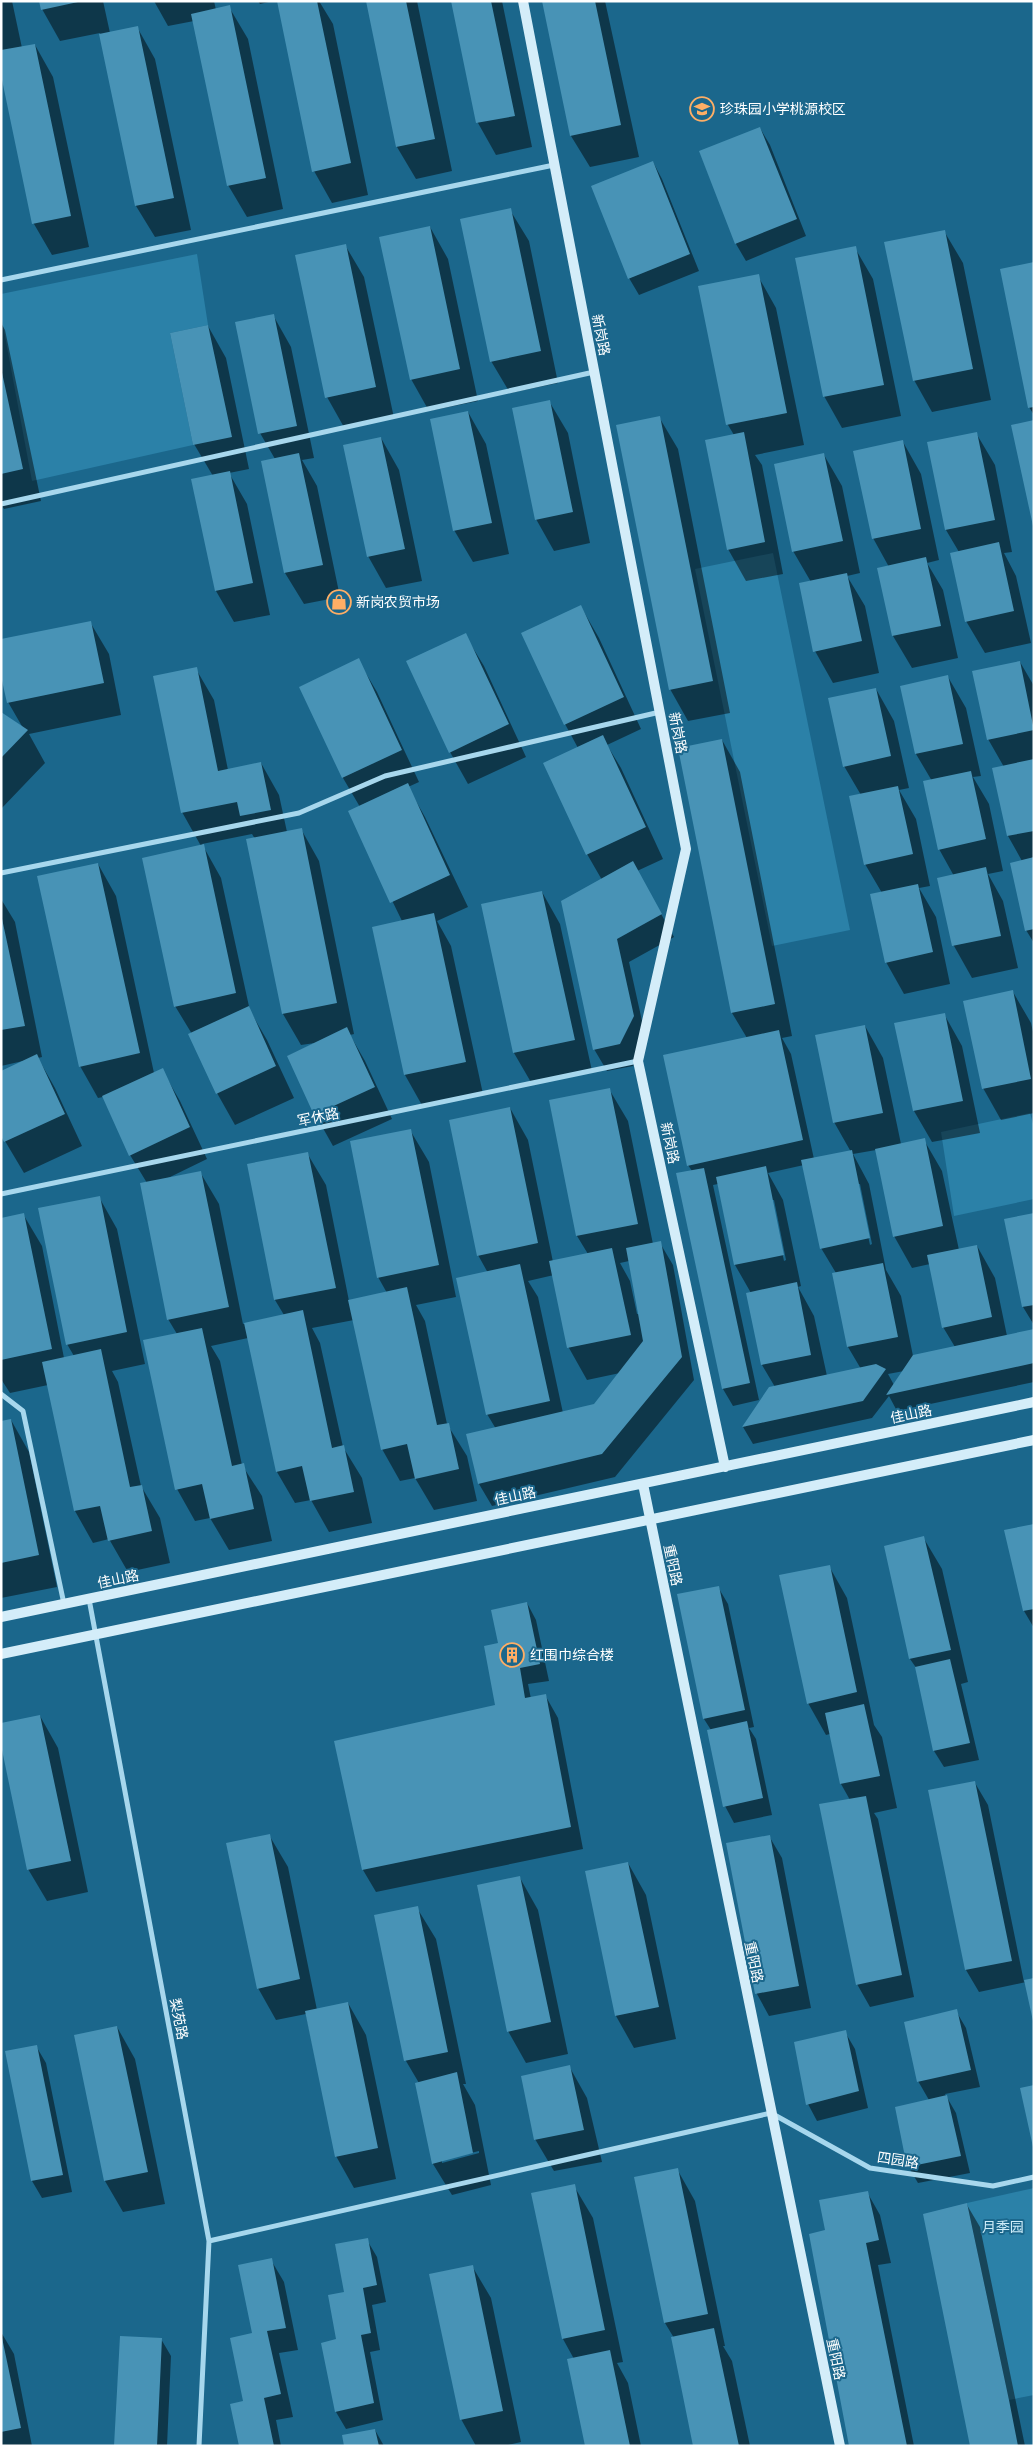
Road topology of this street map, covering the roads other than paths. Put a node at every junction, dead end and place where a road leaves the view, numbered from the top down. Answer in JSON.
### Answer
{"nodes":[{"id":1,"x":522,"y":1,"type":"edge"},
{"id":2,"x":555,"y":165,"type":"junction"},
{"id":3,"x":1,"y":280,"type":"edge"},
{"id":4,"x":594,"y":372,"type":"junction"},
{"id":5,"x":1,"y":504,"type":"edge"},
{"id":6,"x":660,"y":712,"type":"junction"},
{"id":7,"x":1,"y":873,"type":"edge"},
{"id":8,"x":638,"y":1061,"type":"junction"},
{"id":9,"x":1,"y":1194,"type":"edge"},
{"id":10,"x":1,"y":1394,"type":"edge"},
{"id":11,"x":1034,"y":1402,"type":"edge"},
{"id":12,"x":1034,"y":1440,"type":"edge"},
{"id":13,"x":725,"y":1467,"type":"junction"},
{"id":14,"x":643,"y":1484,"type":"junction"},
{"id":15,"x":650,"y":1520,"type":"junction"},
{"id":16,"x":90,"y":1599,"type":"junction"},
{"id":17,"x":64,"y":1604,"type":"junction"},
{"id":18,"x":1,"y":1617,"type":"edge"},
{"id":19,"x":96,"y":1636,"type":"junction"},
{"id":20,"x":1,"y":1654,"type":"edge"},
{"id":21,"x":771,"y":2113,"type":"junction"},
{"id":22,"x":1034,"y":2177,"type":"edge"},
{"id":23,"x":209,"y":2241,"type":"junction"},
{"id":24,"x":199,"y":2446,"type":"edge"},
{"id":25,"x":840,"y":2446,"type":"edge"}],
"edges":[{"from":1,"to":2,"type":"street","name":"新岗路"},
{"from":2,"to":3,"type":"street"},
{"from":2,"to":4,"type":"street","name":"新岗路"},
{"from":4,"to":5,"type":"street"},
{"from":4,"to":6,"type":"street","name":"新岗路"},
{"from":6,"to":7,"type":"street"},
{"from":6,"to":8,"type":"street","name":"新岗路"},
{"from":8,"to":9,"type":"street","name":"军休路"},
{"from":8,"to":13,"type":"street","name":"新岗路"},
{"from":10,"to":17,"type":"street"},
{"from":11,"to":13,"type":"street","name":"佳山路"},
{"from":12,"to":15,"type":"street"},
{"from":13,"to":14,"type":"street","name":"佳山路"},
{"from":14,"to":15,"type":"street","name":"重阳路"},
{"from":14,"to":16,"type":"street","name":"佳山路"},
{"from":15,"to":19,"type":"street"},
{"from":15,"to":21,"type":"street","name":"重阳路"},
{"from":16,"to":17,"type":"street","name":"佳山路"},
{"from":16,"to":19,"type":"street","name":"梨苑路"},
{"from":17,"to":18,"type":"street","name":"佳山路"},
{"from":19,"to":20,"type":"street"},
{"from":19,"to":23,"type":"street","name":"梨苑路"},
{"from":21,"to":22,"type":"street","name":"四园路"},
{"from":21,"to":23,"type":"street"},
{"from":21,"to":25,"type":"street","name":"重阳路"},
{"from":23,"to":24,"type":"street","name":"梨苑路"}]}
